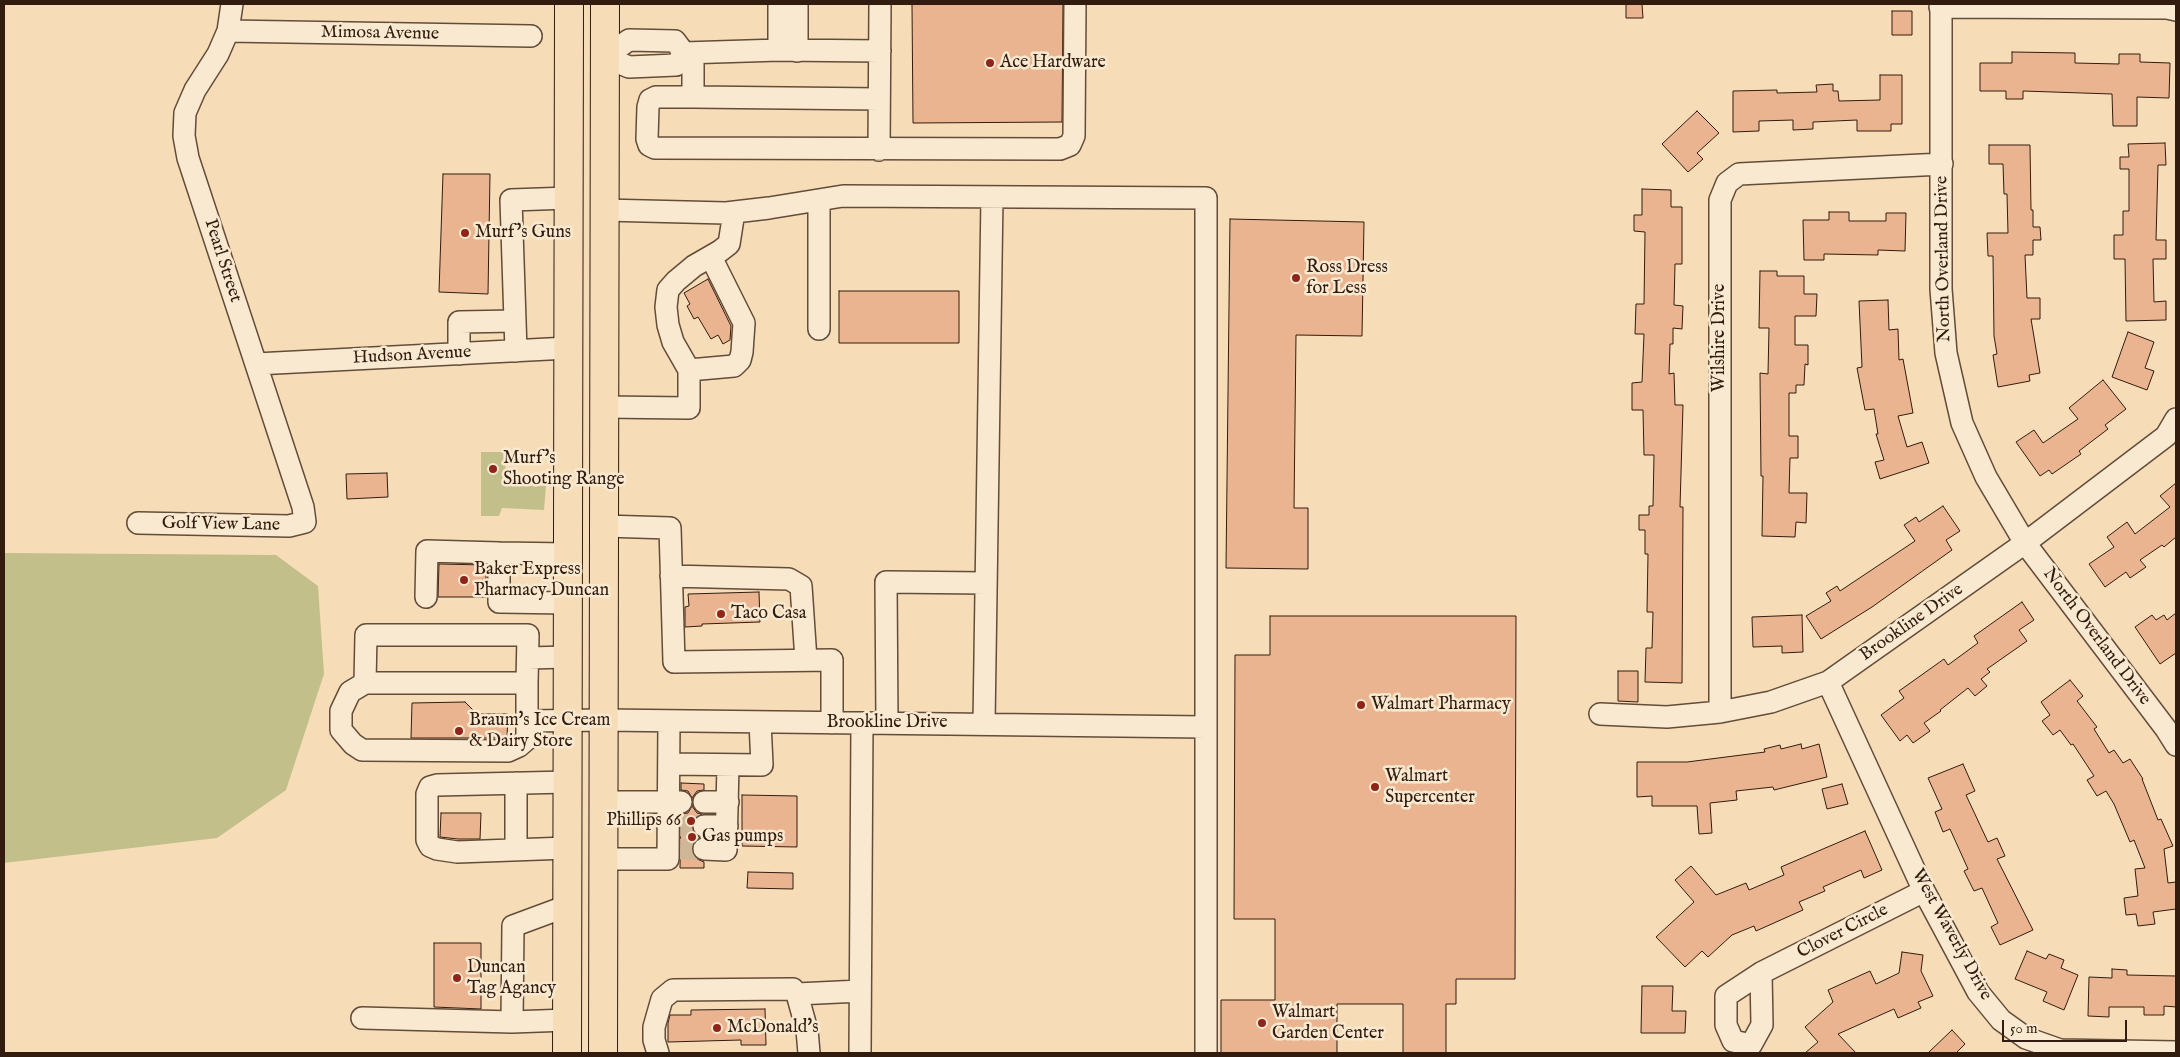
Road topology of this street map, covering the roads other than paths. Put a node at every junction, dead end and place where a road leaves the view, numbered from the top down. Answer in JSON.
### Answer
{"nodes":[{"id":1,"x":232,"y":4,"type":"edge"},
{"id":2,"x":569,"y":4,"type":"edge"},
{"id":3,"x":605,"y":4,"type":"edge"},
{"id":4,"x":780,"y":4,"type":"edge"},
{"id":5,"x":798,"y":4,"type":"edge"},
{"id":6,"x":880,"y":4,"type":"edge"},
{"id":7,"x":1075,"y":4,"type":"edge"},
{"id":8,"x":1940,"y":5,"type":"edge"},
{"id":9,"x":2176,"y":10,"type":"edge"},
{"id":10,"x":228,"y":32,"type":"junction"},
{"id":11,"x":532,"y":36,"type":"dead end"},
{"id":12,"x":788,"y":50,"type":"junction"},
{"id":13,"x":880,"y":51,"type":"junction"},
{"id":14,"x":689,"y":53,"type":"junction"},
{"id":15,"x":605,"y":57,"type":"junction"},
{"id":16,"x":569,"y":58,"type":"junction"},
{"id":17,"x":693,"y":97,"type":"junction"},
{"id":18,"x":879,"y":98,"type":"junction"},
{"id":19,"x":879,"y":150,"type":"junction"},
{"id":20,"x":1942,"y":164,"type":"junction"},
{"id":21,"x":992,"y":197,"type":"junction"},
{"id":22,"x":569,"y":198,"type":"junction"},
{"id":23,"x":819,"y":200,"type":"junction"},
{"id":24,"x":604,"y":210,"type":"junction"},
{"id":25,"x":734,"y":212,"type":"junction"},
{"id":26,"x":711,"y":257,"type":"junction"},
{"id":27,"x":515,"y":321,"type":"junction"},
{"id":28,"x":819,"y":329,"type":"dead end"},
{"id":29,"x":568,"y":348,"type":"junction"},
{"id":30,"x":516,"y":351,"type":"junction"},
{"id":31,"x":459,"y":354,"type":"junction"},
{"id":32,"x":256,"y":364,"type":"junction"},
{"id":33,"x":690,"y":370,"type":"junction"},
{"id":34,"x":604,"y":407,"type":"junction"},
{"id":35,"x":2176,"y":419,"type":"edge"},
{"id":36,"x":305,"y":522,"type":"joint"},
{"id":37,"x":138,"y":523,"type":"dead end"},
{"id":38,"x":604,"y":526,"type":"junction"},
{"id":39,"x":2025,"y":543,"type":"junction"},
{"id":40,"x":499,"y":553,"type":"junction"},
{"id":41,"x":568,"y":554,"type":"junction"},
{"id":42,"x":671,"y":576,"type":"junction"},
{"id":43,"x":986,"y":583,"type":"junction"},
{"id":44,"x":426,"y":597,"type":"dead end"},
{"id":45,"x":567,"y":603,"type":"junction"},
{"id":46,"x":567,"y":657,"type":"junction"},
{"id":47,"x":528,"y":658,"type":"junction"},
{"id":48,"x":806,"y":660,"type":"junction"},
{"id":49,"x":1828,"y":682,"type":"junction"},
{"id":50,"x":365,"y":683,"type":"junction"},
{"id":51,"x":527,"y":683,"type":"junction"},
{"id":52,"x":1720,"y":712,"type":"junction"},
{"id":53,"x":1600,"y":714,"type":"dead end"},
{"id":54,"x":568,"y":720,"type":"junction"},
{"id":55,"x":604,"y":720,"type":"junction"},
{"id":56,"x":528,"y":721,"type":"junction"},
{"id":57,"x":669,"y":721,"type":"junction"},
{"id":58,"x":760,"y":722,"type":"junction"},
{"id":59,"x":832,"y":723,"type":"junction"},
{"id":60,"x":862,"y":724,"type":"junction"},
{"id":61,"x":887,"y":724,"type":"junction"},
{"id":62,"x":984,"y":724,"type":"junction"},
{"id":63,"x":1206,"y":727,"type":"junction"},
{"id":64,"x":2173,"y":732,"type":"edge"},
{"id":65,"x":669,"y":764,"type":"junction"},
{"id":66,"x":728,"y":765,"type":"junction"},
{"id":67,"x":568,"y":782,"type":"junction"},
{"id":68,"x":516,"y":783,"type":"junction"},
{"id":69,"x":603,"y":802,"type":"junction"},
{"id":70,"x":675,"y":802,"type":"junction"},
{"id":71,"x":704,"y":802,"type":"tunnel mouth"},
{"id":72,"x":728,"y":802,"type":"junction"},
{"id":73,"x":704,"y":826,"type":"tunnel mouth"},
{"id":74,"x":727,"y":826,"type":"junction"},
{"id":75,"x":567,"y":848,"type":"junction"},
{"id":76,"x":704,"y":849,"type":"tunnel mouth"},
{"id":77,"x":516,"y":850,"type":"junction"},
{"id":78,"x":603,"y":859,"type":"junction"},
{"id":79,"x":1924,"y":891,"type":"junction"},
{"id":80,"x":567,"y":906,"type":"junction"},
{"id":81,"x":1760,"y":973,"type":"dead end"},
{"id":82,"x":860,"y":991,"type":"junction"},
{"id":83,"x":797,"y":994,"type":"junction"},
{"id":84,"x":362,"y":1018,"type":"dead end"},
{"id":85,"x":567,"y":1020,"type":"junction"},
{"id":86,"x":512,"y":1022,"type":"junction"},
{"id":87,"x":2176,"y":1052,"type":"edge"},
{"id":88,"x":567,"y":1053,"type":"edge"},
{"id":89,"x":603,"y":1053,"type":"edge"},
{"id":90,"x":658,"y":1053,"type":"edge"},
{"id":91,"x":809,"y":1053,"type":"edge"},
{"id":92,"x":860,"y":1053,"type":"edge"},
{"id":93,"x":1206,"y":1053,"type":"edge"}],
"edges":[{"from":1,"to":10,"type":"street","name":"Pearl Street"},
{"from":2,"to":16,"type":"main road"},
{"from":3,"to":15,"type":"main road"},
{"from":4,"to":12,"type":"street"},
{"from":5,"to":12,"type":"street"},
{"from":6,"to":13,"type":"street"},
{"from":7,"to":19,"type":"street"},
{"from":8,"to":9,"type":"street"},
{"from":8,"to":20,"type":"street","name":"North Overland Drive"},
{"from":10,"to":11,"type":"street","name":"Mimosa Avenue"},
{"from":10,"to":32,"type":"street","name":"Pearl Street"},
{"from":12,"to":13,"type":"street"},
{"from":12,"to":14,"type":"street"},
{"from":13,"to":18,"type":"street"},
{"from":14,"to":15,"type":"street"},
{"from":14,"to":17,"type":"street"},
{"from":15,"to":16,"type":"main road"},
{"from":15,"to":24,"type":"main road"},
{"from":16,"to":22,"type":"main road"},
{"from":17,"to":18,"type":"street"},
{"from":17,"to":19,"type":"street"},
{"from":18,"to":19,"type":"street"},
{"from":20,"to":39,"type":"street","name":"North Overland Drive"},
{"from":20,"to":52,"type":"street","name":"Wilshire Drive"},
{"from":21,"to":23,"type":"street"},
{"from":21,"to":43,"type":"street"},
{"from":21,"to":63,"type":"street"},
{"from":22,"to":27,"type":"street"},
{"from":22,"to":29,"type":"main road"},
{"from":23,"to":25,"type":"street"},
{"from":23,"to":28,"type":"street"},
{"from":24,"to":25,"type":"street"},
{"from":24,"to":34,"type":"main road"},
{"from":25,"to":26,"type":"street"},
{"from":26,"to":33,"type":"street"},
{"from":26,"to":33,"type":"street"},
{"from":27,"to":30,"type":"street"},
{"from":27,"to":31,"type":"street"},
{"from":29,"to":30,"type":"street","name":"Hudson Avenue"},
{"from":29,"to":41,"type":"main road"},
{"from":30,"to":31,"type":"street","name":"Hudson Avenue"},
{"from":31,"to":32,"type":"street","name":"Hudson Avenue"},
{"from":32,"to":36,"type":"street","name":"Pearl Street"},
{"from":33,"to":34,"type":"street"},
{"from":34,"to":38,"type":"main road"},
{"from":35,"to":39,"type":"street","name":"Brookline Drive"},
{"from":36,"to":37,"type":"street","name":"Golf View Lane"},
{"from":38,"to":42,"type":"street"},
{"from":38,"to":55,"type":"main road"},
{"from":39,"to":49,"type":"street","name":"Brookline Drive"},
{"from":39,"to":64,"type":"street","name":"North Overland Drive"},
{"from":40,"to":41,"type":"street"},
{"from":40,"to":44,"type":"street"},
{"from":40,"to":45,"type":"street"},
{"from":41,"to":45,"type":"main road"},
{"from":42,"to":48,"type":"street"},
{"from":42,"to":48,"type":"street"},
{"from":43,"to":61,"type":"street"},
{"from":43,"to":62,"type":"street"},
{"from":45,"to":46,"type":"main road"},
{"from":46,"to":47,"type":"street"},
{"from":46,"to":54,"type":"main road"},
{"from":47,"to":50,"type":"street"},
{"from":47,"to":51,"type":"street"},
{"from":48,"to":59,"type":"street"},
{"from":49,"to":52,"type":"street","name":"Brookline Drive"},
{"from":49,"to":79,"type":"street","name":"West Waverly Drive"},
{"from":50,"to":51,"type":"street"},
{"from":50,"to":56,"type":"street"},
{"from":51,"to":56,"type":"street"},
{"from":52,"to":53,"type":"street","name":"Brookline Drive"},
{"from":54,"to":55,"type":"street","name":"Brookline Drive"},
{"from":54,"to":56,"type":"street","name":"Brookline Drive"},
{"from":54,"to":67,"type":"main road"},
{"from":55,"to":57,"type":"street","name":"Brookline Drive"},
{"from":55,"to":69,"type":"main road"},
{"from":57,"to":58,"type":"street","name":"Brookline Drive"},
{"from":57,"to":65,"type":"street"},
{"from":58,"to":59,"type":"street","name":"Brookline Drive"},
{"from":58,"to":66,"type":"street"},
{"from":59,"to":60,"type":"street","name":"Brookline Drive"},
{"from":60,"to":61,"type":"street","name":"Brookline Drive"},
{"from":60,"to":82,"type":"street"},
{"from":61,"to":62,"type":"street","name":"Brookline Drive"},
{"from":62,"to":63,"type":"street","name":"Brookline Drive"},
{"from":63,"to":93,"type":"street"},
{"from":65,"to":66,"type":"street"},
{"from":65,"to":70,"type":"street"},
{"from":66,"to":72,"type":"street"},
{"from":67,"to":68,"type":"street"},
{"from":67,"to":75,"type":"main road"},
{"from":68,"to":77,"type":"street"},
{"from":68,"to":77,"type":"street"},
{"from":69,"to":70,"type":"street"},
{"from":69,"to":78,"type":"main road"},
{"from":70,"to":78,"type":"street"},
{"from":71,"to":72,"type":"street"},
{"from":72,"to":74,"type":"street"},
{"from":73,"to":74,"type":"street"},
{"from":74,"to":76,"type":"street"},
{"from":75,"to":77,"type":"street"},
{"from":75,"to":80,"type":"main road"},
{"from":78,"to":89,"type":"main road"},
{"from":79,"to":81,"type":"street","name":"Clover Circle"},
{"from":79,"to":87,"type":"street","name":"West Waverly Drive"},
{"from":80,"to":85,"type":"main road"},
{"from":80,"to":86,"type":"street"},
{"from":82,"to":83,"type":"street"},
{"from":82,"to":92,"type":"street"},
{"from":83,"to":90,"type":"street"},
{"from":83,"to":91,"type":"street"},
{"from":84,"to":86,"type":"street"},
{"from":85,"to":86,"type":"street"},
{"from":85,"to":88,"type":"main road"}]}
